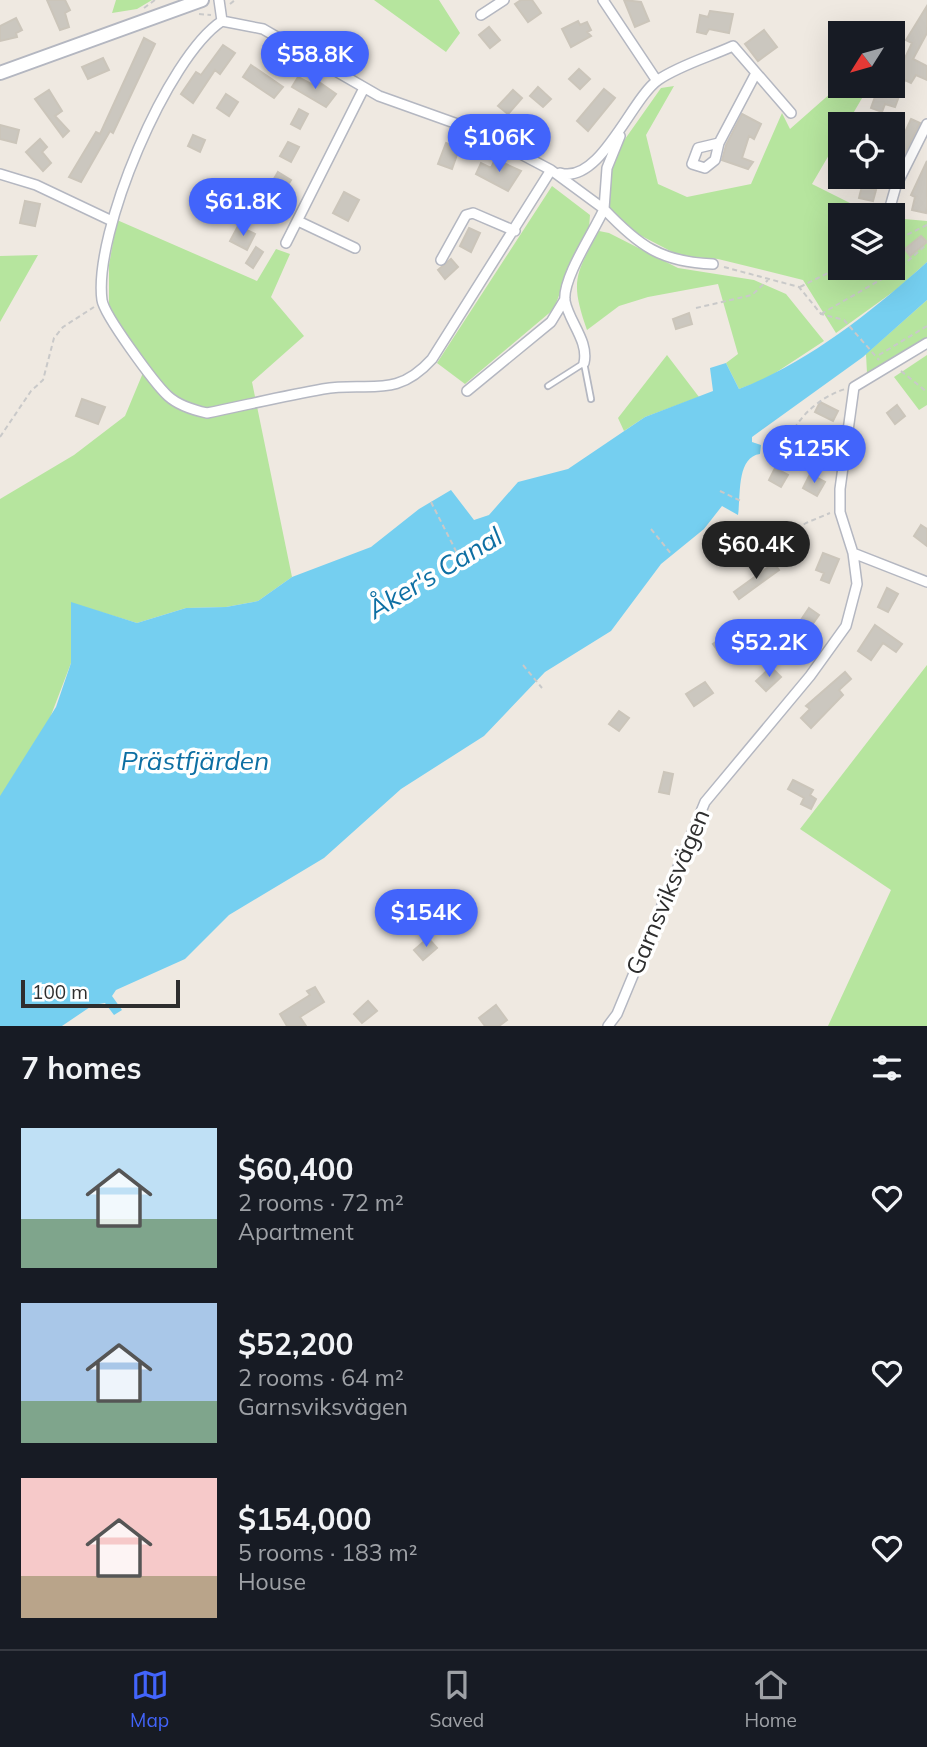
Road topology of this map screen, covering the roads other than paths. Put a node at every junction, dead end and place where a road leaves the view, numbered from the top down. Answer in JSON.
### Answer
{"nodes":[{"id":1,"x":202,"y":0,"type":"edge"},
{"id":2,"x":219,"y":0,"type":"edge"},
{"id":3,"x":504,"y":0,"type":"edge"},
{"id":4,"x":603,"y":0,"type":"edge"},
{"id":5,"x":172,"y":5,"type":"edge"},
{"id":6,"x":481,"y":15,"type":"dead end"},
{"id":7,"x":222,"y":21,"type":"junction"},
{"id":8,"x":756,"y":73,"type":"junction"},
{"id":9,"x":0,"y":74,"type":"edge"},
{"id":10,"x":657,"y":81,"type":"junction"},
{"id":11,"x":363,"y":88,"type":"junction"},
{"id":12,"x":791,"y":113,"type":"dead end"},
{"id":13,"x":927,"y":124,"type":"edge"},
{"id":14,"x":621,"y":131,"type":"junction"},
{"id":15,"x":719,"y":143,"type":"dead end"},
{"id":16,"x":551,"y":170,"type":"junction"},
{"id":17,"x":0,"y":174,"type":"edge"},
{"id":18,"x":891,"y":203,"type":"edge"},
{"id":19,"x":604,"y":209,"type":"junction"},
{"id":20,"x":113,"y":221,"type":"junction"},
{"id":21,"x":298,"y":221,"type":"junction"},
{"id":22,"x":515,"y":230,"type":"junction"},
{"id":23,"x":286,"y":243,"type":"dead end"},
{"id":24,"x":355,"y":248,"type":"dead end"},
{"id":25,"x":441,"y":260,"type":"dead end"},
{"id":26,"x":713,"y":264,"type":"road end"},
{"id":27,"x":565,"y":299,"type":"junction"},
{"id":28,"x":927,"y":343,"type":"edge"},
{"id":29,"x":584,"y":363,"type":"junction"},
{"id":30,"x":548,"y":386,"type":"dead end"},
{"id":31,"x":467,"y":391,"type":"dead end"},
{"id":32,"x":591,"y":399,"type":"dead end"},
{"id":33,"x":853,"y":553,"type":"junction"},
{"id":34,"x":927,"y":582,"type":"edge"},
{"id":35,"x":608,"y":1026,"type":"edge"}],
"edges":[{"from":1,"to":5,"type":"street"},
{"from":2,"to":7,"type":"street"},
{"from":3,"to":6,"type":"street"},
{"from":4,"to":10,"type":"street"},
{"from":5,"to":9,"type":"street"},
{"from":7,"to":11,"type":"street"},
{"from":7,"to":20,"type":"street"},
{"from":8,"to":10,"type":"street"},
{"from":8,"to":12,"type":"street"},
{"from":8,"to":15,"type":"street"},
{"from":10,"to":14,"type":"street"},
{"from":11,"to":16,"type":"street"},
{"from":11,"to":21,"type":"street"},
{"from":13,"to":18,"type":"street"},
{"from":14,"to":16,"type":"street"},
{"from":14,"to":19,"type":"street"},
{"from":16,"to":19,"type":"street"},
{"from":16,"to":22,"type":"street"},
{"from":17,"to":20,"type":"street"},
{"from":19,"to":26,"type":"street"},
{"from":19,"to":27,"type":"street"},
{"from":20,"to":22,"type":"street"},
{"from":21,"to":23,"type":"street"},
{"from":21,"to":24,"type":"street"},
{"from":22,"to":25,"type":"street"},
{"from":27,"to":29,"type":"street"},
{"from":27,"to":31,"type":"street"},
{"from":28,"to":33,"type":"street","name":"Garnsviksvägen"},
{"from":29,"to":30,"type":"lane"},
{"from":29,"to":32,"type":"lane"},
{"from":33,"to":34,"type":"street"},
{"from":33,"to":35,"type":"street","name":"Garnsviksvägen"}]}
